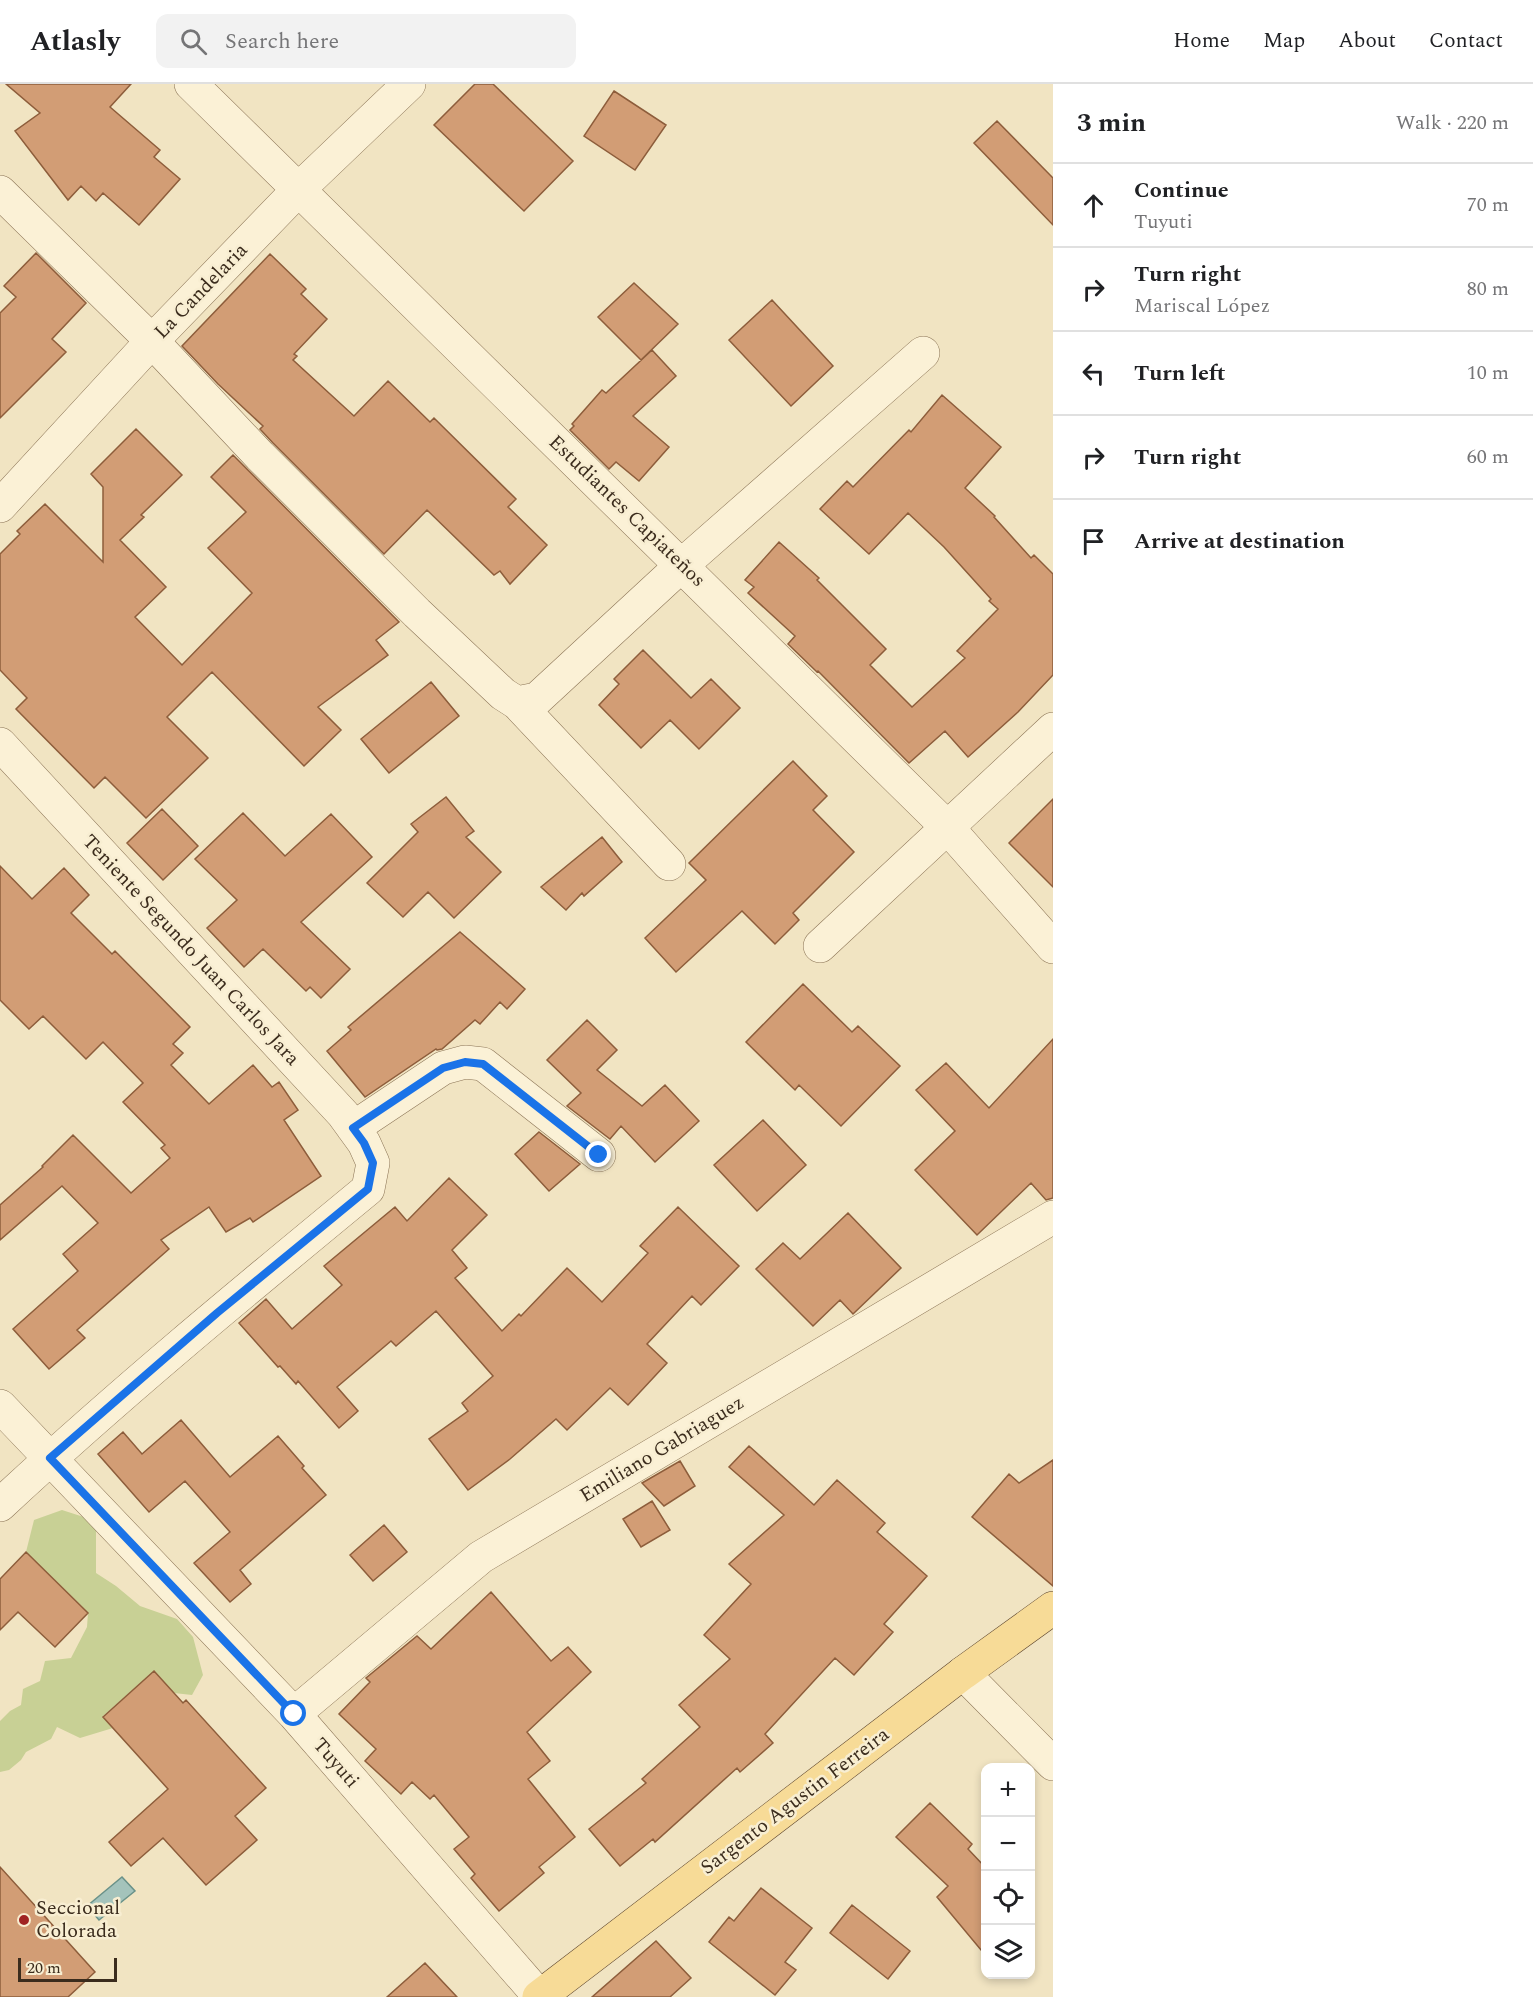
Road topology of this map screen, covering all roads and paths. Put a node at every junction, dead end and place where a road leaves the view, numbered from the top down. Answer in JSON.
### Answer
{"nodes":[{"id":1,"x":191,"y":84,"type":"edge"},
{"id":2,"x":409,"y":84,"type":"edge"},
{"id":3,"x":298,"y":189,"type":"junction"},
{"id":4,"x":0,"y":192,"type":"edge"},
{"id":5,"x":152,"y":341,"type":"junction"},
{"id":6,"x":923,"y":354,"type":"dead end"},
{"id":7,"x":0,"y":506,"type":"edge"},
{"id":8,"x":682,"y":566,"type":"junction"},
{"id":9,"x":518,"y":703,"type":"junction"},
{"id":10,"x":1053,"y":729,"type":"edge"},
{"id":11,"x":0,"y":744,"type":"edge"},
{"id":12,"x":948,"y":828,"type":"junction"},
{"id":13,"x":669,"y":864,"type":"dead end"},
{"id":14,"x":820,"y":946,"type":"dead end"},
{"id":15,"x":1053,"y":947,"type":"edge"},
{"id":16,"x":353,"y":1128,"type":"junction"},
{"id":17,"x":599,"y":1155,"type":"dead end"},
{"id":18,"x":1053,"y":1217,"type":"edge"},
{"id":19,"x":0,"y":1406,"type":"edge"},
{"id":20,"x":50,"y":1458,"type":"junction"},
{"id":21,"x":0,"y":1505,"type":"edge"},
{"id":22,"x":1053,"y":1608,"type":"edge"},
{"id":23,"x":963,"y":1673,"type":"junction"},
{"id":24,"x":294,"y":1714,"type":"junction"},
{"id":25,"x":1053,"y":1764,"type":"edge"},
{"id":26,"x":539,"y":1997,"type":"edge"}],
"edges":[{"from":1,"to":3,"type":"street","name":"Estudiantes Capiateños"},
{"from":2,"to":3,"type":"street","name":"La Candelaria"},
{"from":3,"to":5,"type":"street","name":"La Candelaria"},
{"from":3,"to":8,"type":"street","name":"Estudiantes Capiateños"},
{"from":4,"to":5,"type":"street"},
{"from":5,"to":7,"type":"street","name":"La Candelaria"},
{"from":5,"to":9,"type":"street"},
{"from":6,"to":8,"type":"street"},
{"from":8,"to":9,"type":"street"},
{"from":8,"to":12,"type":"street","name":"Estudiantes Capiateños"},
{"from":9,"to":13,"type":"street"},
{"from":10,"to":12,"type":"street"},
{"from":11,"to":16,"type":"street","name":"Teniente Segundo Juan Carlos Jara"},
{"from":12,"to":14,"type":"street"},
{"from":12,"to":15,"type":"street","name":"Estudiantes Capiateños"},
{"from":16,"to":17,"type":"street"},
{"from":16,"to":20,"type":"street","name":"Teniente Segundo Juan Carlos Jara"},
{"from":18,"to":24,"type":"street","name":"Emiliano Gabriaguez"},
{"from":19,"to":20,"type":"street","name":"Tuyuti"},
{"from":20,"to":21,"type":"street"},
{"from":20,"to":24,"type":"street","name":"Tuyuti"},
{"from":22,"to":23,"type":"main road","name":"Sargento Agustin Ferreira"},
{"from":23,"to":25,"type":"street"},
{"from":23,"to":26,"type":"main road","name":"Sargento Agustin Ferreira"},
{"from":24,"to":26,"type":"street","name":"Tuyuti"}]}
